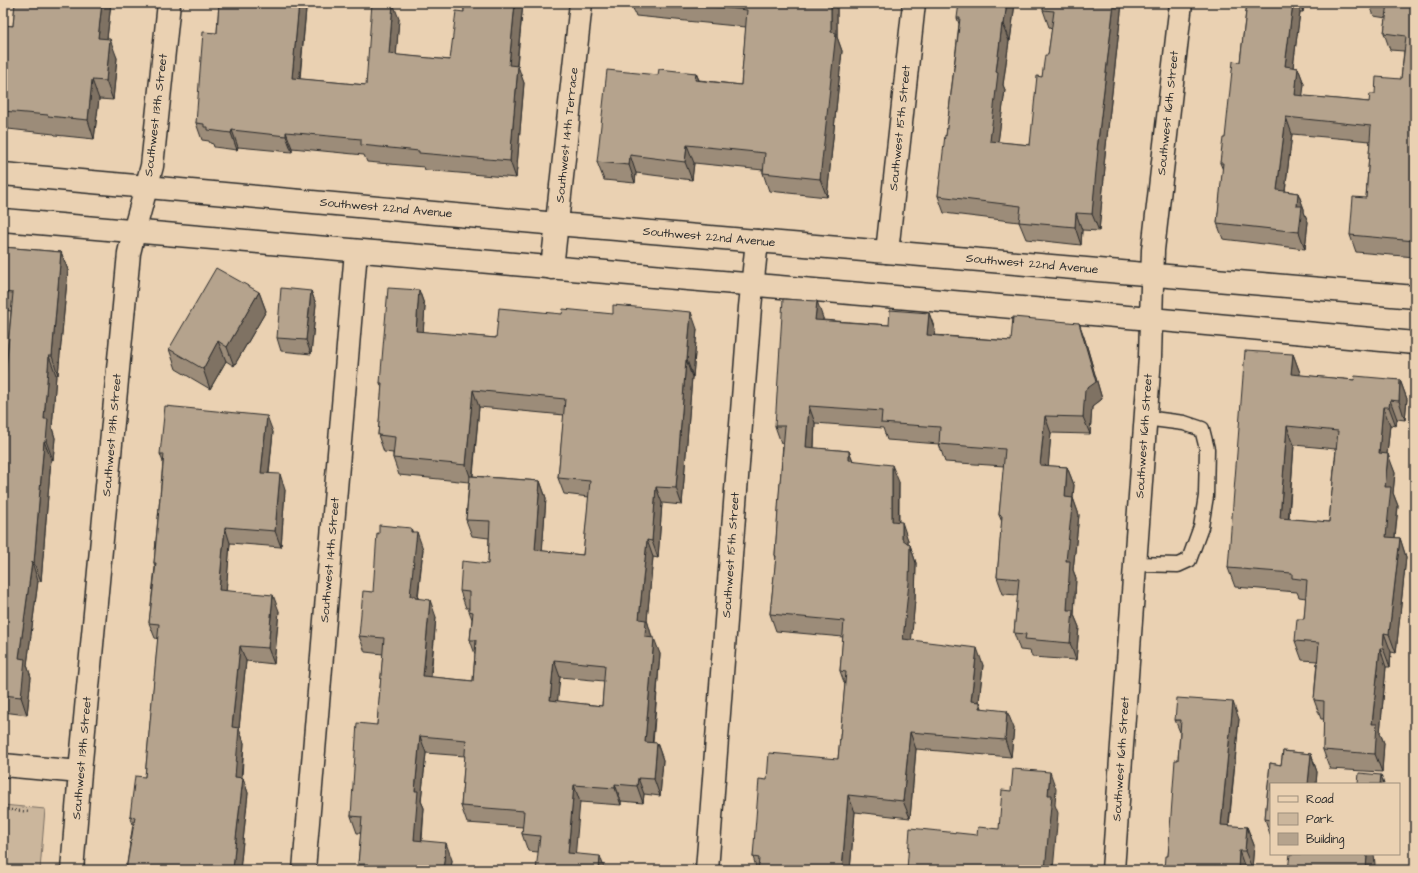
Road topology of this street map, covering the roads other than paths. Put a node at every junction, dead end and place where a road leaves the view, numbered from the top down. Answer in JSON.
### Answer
{"nodes":[{"id":1,"x":169,"y":3,"type":"edge"},
{"id":2,"x":581,"y":3,"type":"edge"},
{"id":3,"x":914,"y":3,"type":"edge"},
{"id":4,"x":1181,"y":3,"type":"edge"},
{"id":5,"x":3,"y":174,"type":"edge"},
{"id":6,"x":146,"y":187,"type":"junction"},
{"id":7,"x":3,"y":220,"type":"edge"},
{"id":8,"x":557,"y":224,"type":"junction"},
{"id":9,"x":134,"y":232,"type":"junction"},
{"id":10,"x":757,"y":241,"type":"junction"},
{"id":11,"x":356,"y":251,"type":"junction"},
{"id":12,"x":887,"y":252,"type":"junction"},
{"id":13,"x":552,"y":268,"type":"junction"},
{"id":14,"x":1151,"y":274,"type":"junction"},
{"id":15,"x":752,"y":286,"type":"junction"},
{"id":16,"x":1415,"y":297,"type":"edge"},
{"id":17,"x":1150,"y":319,"type":"junction"},
{"id":18,"x":1415,"y":343,"type":"edge"},
{"id":19,"x":1145,"y":418,"type":"junction"},
{"id":20,"x":1134,"y":564,"type":"junction"},
{"id":21,"x":3,"y":765,"type":"edge"},
{"id":22,"x":80,"y":772,"type":"junction"},
{"id":23,"x":72,"y":870,"type":"edge"},
{"id":24,"x":304,"y":870,"type":"edge"},
{"id":25,"x":707,"y":870,"type":"edge"},
{"id":26,"x":1113,"y":870,"type":"edge"}],
"edges":[{"from":1,"to":6,"type":"street","name":"Southwest 13th Street"},
{"from":2,"to":8,"type":"street","name":"Southwest 14th Terrace"},
{"from":3,"to":12,"type":"street","name":"Southwest 15th Street"},
{"from":4,"to":14,"type":"street","name":"Southwest 16th Street"},
{"from":5,"to":6,"type":"street","name":"Southwest 22nd Avenue"},
{"from":6,"to":8,"type":"street","name":"Southwest 22nd Avenue"},
{"from":6,"to":9,"type":"street","name":"Southwest 13th Street"},
{"from":7,"to":9,"type":"street"},
{"from":8,"to":10,"type":"street","name":"Southwest 22nd Avenue"},
{"from":8,"to":13,"type":"street","name":"Southwest 14th Terrace"},
{"from":9,"to":11,"type":"street"},
{"from":9,"to":22,"type":"street","name":"Southwest 13th Street"},
{"from":10,"to":12,"type":"street","name":"Southwest 22nd Avenue"},
{"from":10,"to":15,"type":"street","name":"Southwest 15th Street"},
{"from":11,"to":13,"type":"street"},
{"from":11,"to":24,"type":"street","name":"Southwest 14th Street"},
{"from":12,"to":14,"type":"street","name":"Southwest 22nd Avenue"},
{"from":13,"to":15,"type":"street"},
{"from":14,"to":16,"type":"street","name":"Southwest 22nd Avenue"},
{"from":14,"to":17,"type":"street","name":"Southwest 16th Street"},
{"from":15,"to":17,"type":"street"},
{"from":15,"to":25,"type":"street","name":"Southwest 15th Street"},
{"from":17,"to":18,"type":"street"},
{"from":17,"to":19,"type":"street","name":"Southwest 16th Street"},
{"from":19,"to":20,"type":"street","name":"Southwest 16th Street"},
{"from":19,"to":20,"type":"lane"},
{"from":20,"to":26,"type":"street","name":"Southwest 16th Street"},
{"from":21,"to":22,"type":"street"},
{"from":22,"to":23,"type":"street","name":"Southwest 13th Street"}]}
